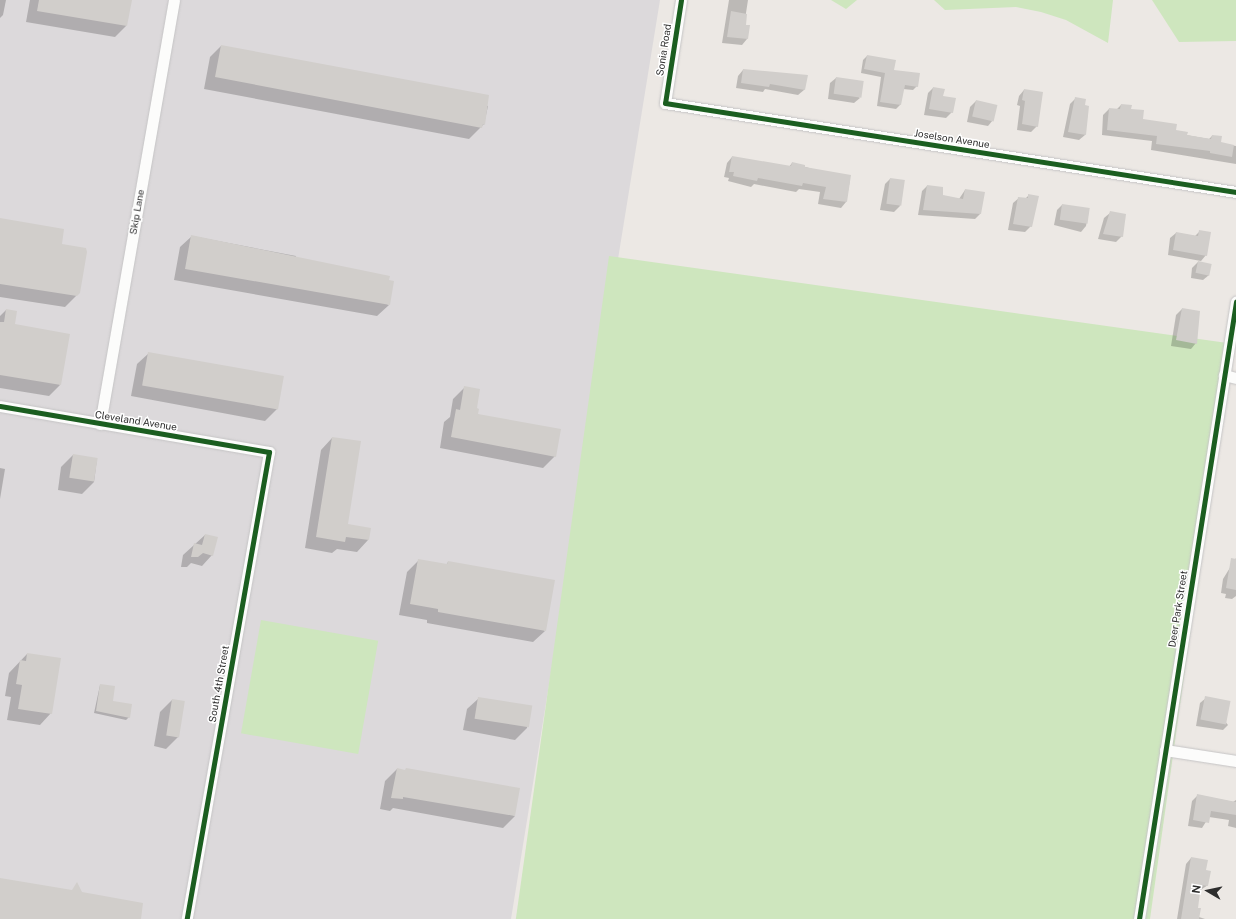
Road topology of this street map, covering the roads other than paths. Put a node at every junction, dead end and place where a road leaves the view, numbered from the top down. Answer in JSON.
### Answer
{"nodes":[{"id":1,"x":174,"y":0,"type":"edge"},
{"id":2,"x":681,"y":0,"type":"edge"},
{"id":3,"x":665,"y":103,"type":"joint"},
{"id":4,"x":1236,"y":192,"type":"edge"},
{"id":5,"x":1236,"y":302,"type":"edge"},
{"id":6,"x":1224,"y":376,"type":"junction"},
{"id":7,"x":1236,"y":378,"type":"edge"},
{"id":8,"x":0,"y":406,"type":"edge"},
{"id":9,"x":100,"y":424,"type":"junction"},
{"id":10,"x":269,"y":452,"type":"joint"},
{"id":11,"x":1165,"y":750,"type":"junction"},
{"id":12,"x":1236,"y":761,"type":"edge"},
{"id":13,"x":187,"y":919,"type":"edge"},
{"id":14,"x":1139,"y":919,"type":"edge"}],
"edges":[{"from":1,"to":9,"type":"street","name":"Skip Lane"},
{"from":2,"to":3,"type":"street","name":"Sonia Road"},
{"from":3,"to":4,"type":"street","name":"Joselson Avenue"},
{"from":5,"to":6,"type":"street","name":"Deer Park Street"},
{"from":6,"to":7,"type":"street"},
{"from":6,"to":11,"type":"street","name":"Deer Park Street"},
{"from":8,"to":9,"type":"street","name":"Cleveland Avenue"},
{"from":9,"to":10,"type":"street","name":"Cleveland Avenue"},
{"from":10,"to":13,"type":"street","name":"South 4th Street"},
{"from":11,"to":12,"type":"street"},
{"from":11,"to":14,"type":"street","name":"Deer Park Street"}]}
